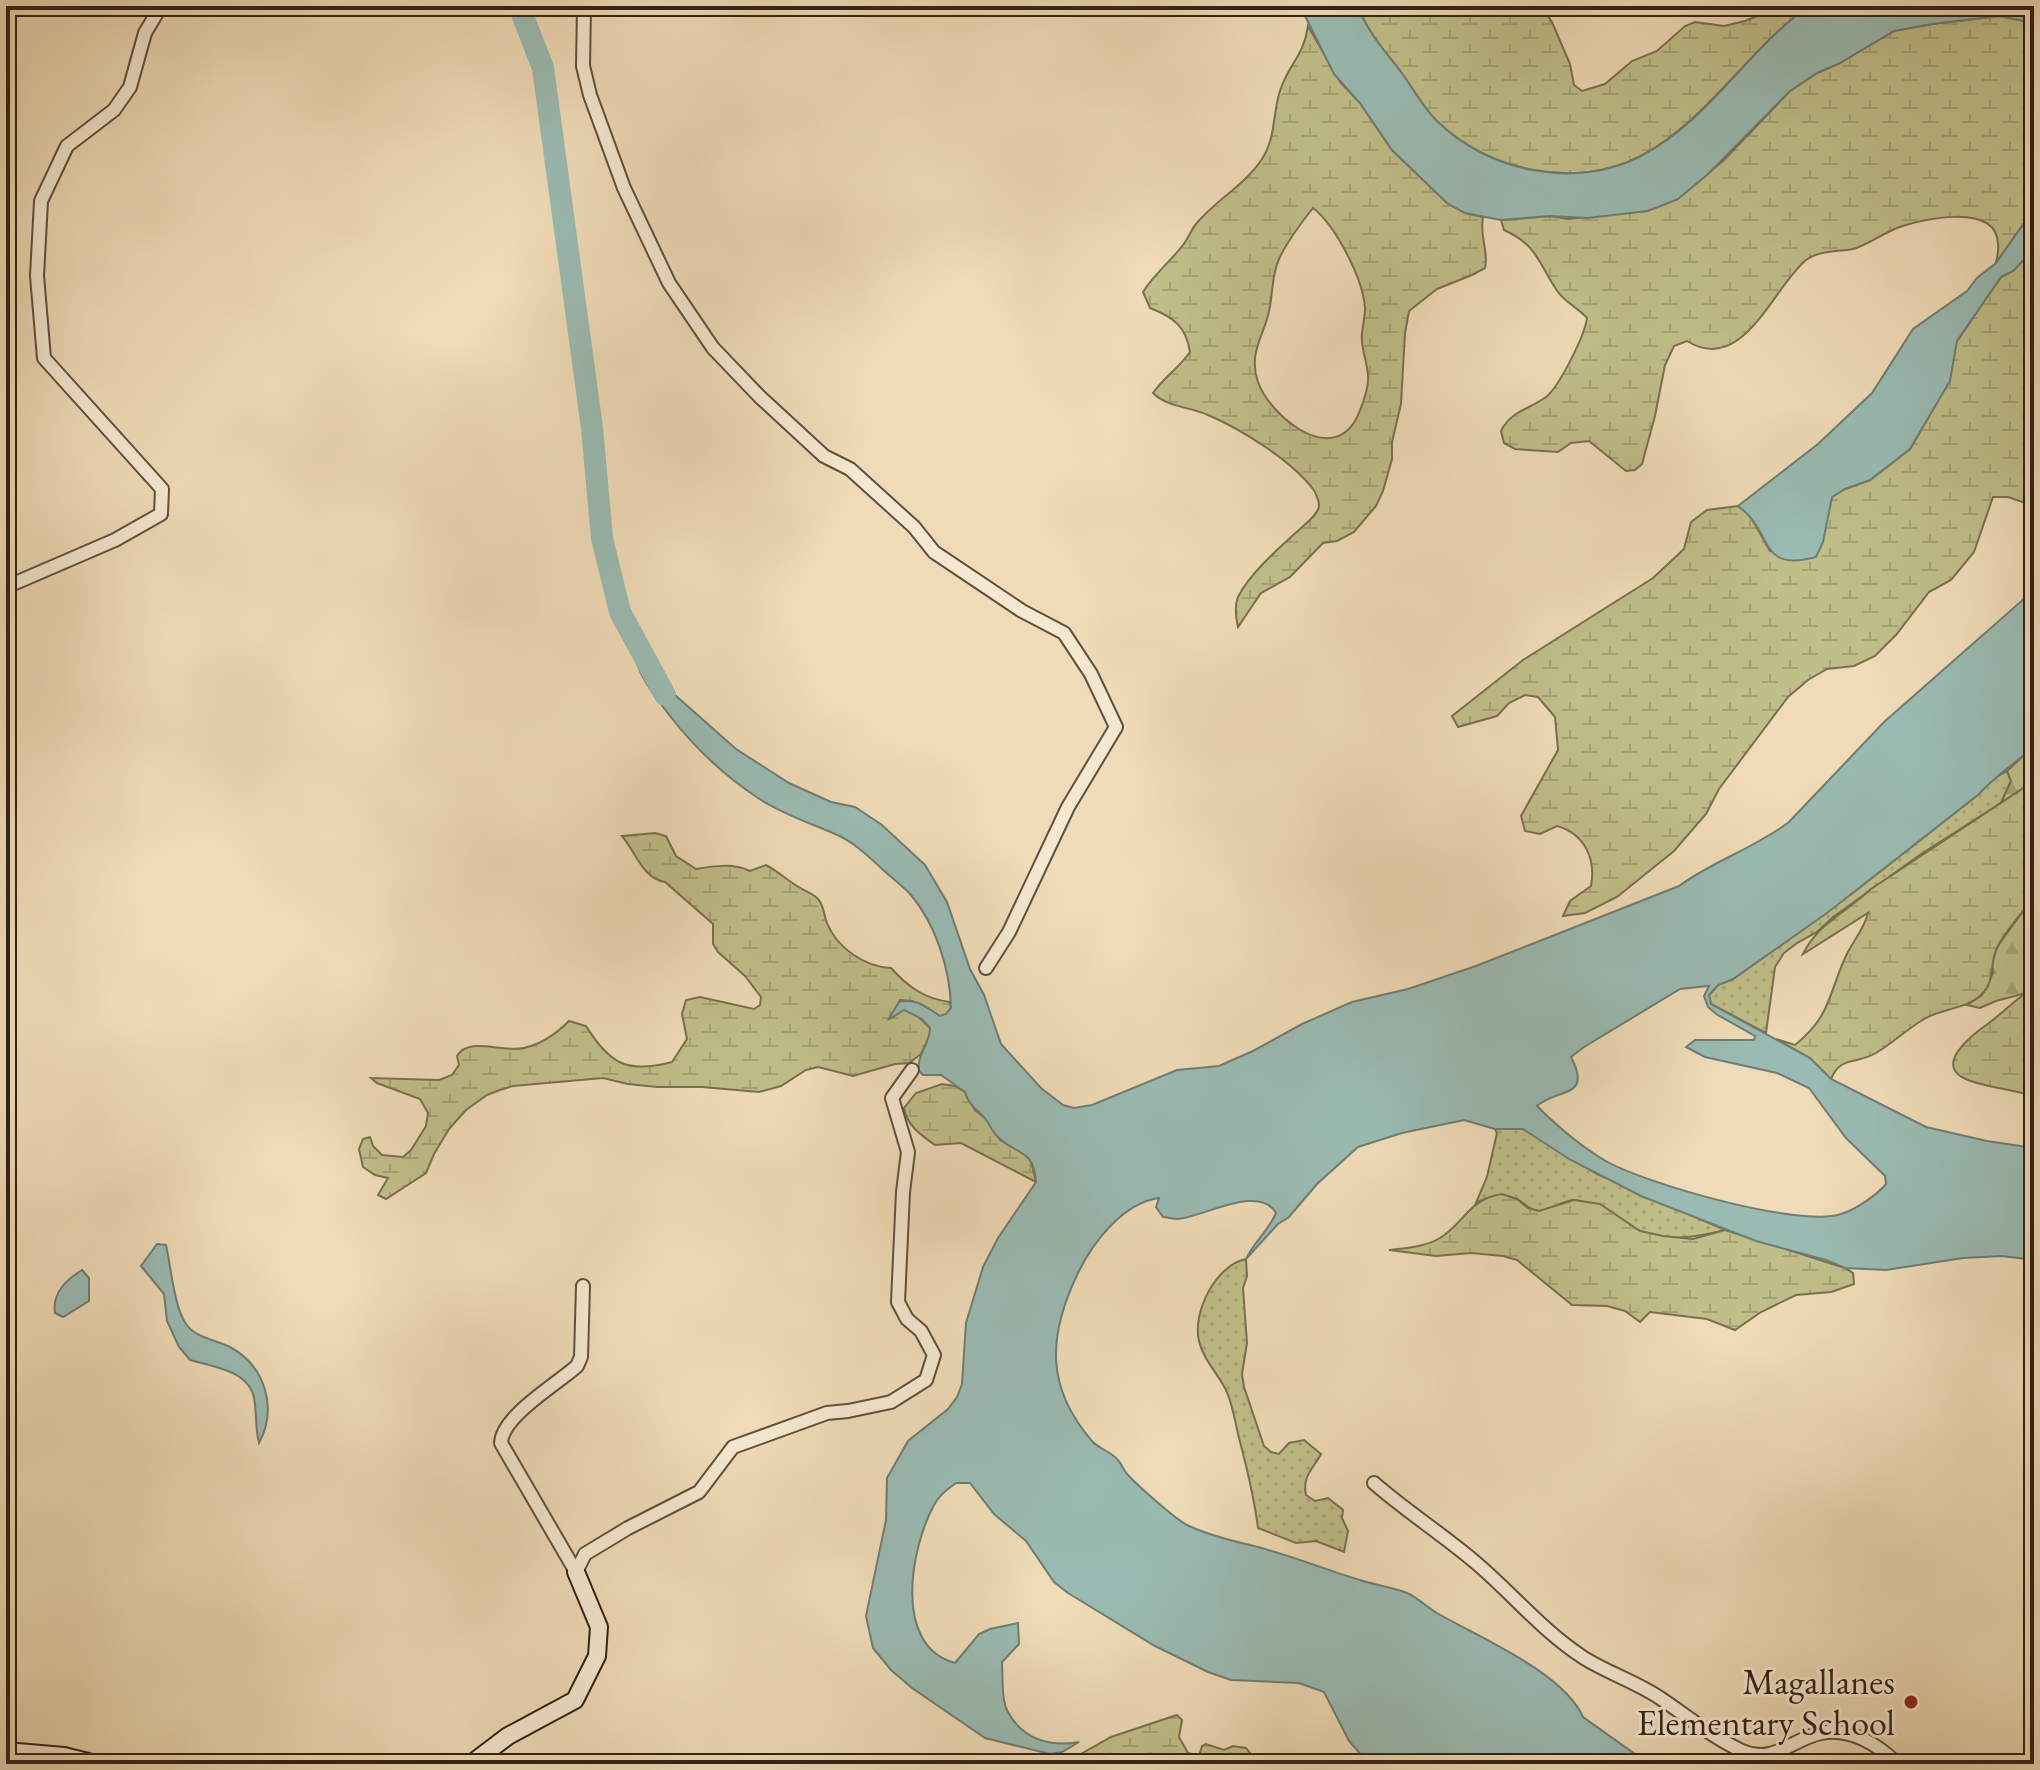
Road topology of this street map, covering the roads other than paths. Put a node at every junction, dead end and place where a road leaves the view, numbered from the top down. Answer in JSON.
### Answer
{"nodes":[{"id":1,"x":161,"y":6,"type":"edge"},
{"id":2,"x":584,"y":6,"type":"edge"},
{"id":3,"x":6,"y":587,"type":"edge"},
{"id":4,"x":986,"y":968,"type":"dead end"},
{"id":5,"x":912,"y":1070,"type":"dead end"},
{"id":6,"x":583,"y":1286,"type":"dead end"},
{"id":7,"x":1374,"y":1483,"type":"dead end"},
{"id":8,"x":576,"y":1572,"type":"junction"},
{"id":9,"x":6,"y":1751,"type":"edge"},
{"id":10,"x":96,"y":1764,"type":"edge"},
{"id":11,"x":471,"y":1764,"type":"edge"},
{"id":12,"x":1897,"y":1764,"type":"edge"}],
"edges":[{"from":1,"to":3,"type":"street"},
{"from":2,"to":4,"type":"street"},
{"from":5,"to":8,"type":"street"},
{"from":6,"to":8,"type":"street"},
{"from":7,"to":12,"type":"street"},
{"from":8,"to":11,"type":"street"},
{"from":9,"to":10,"type":"street"}]}
